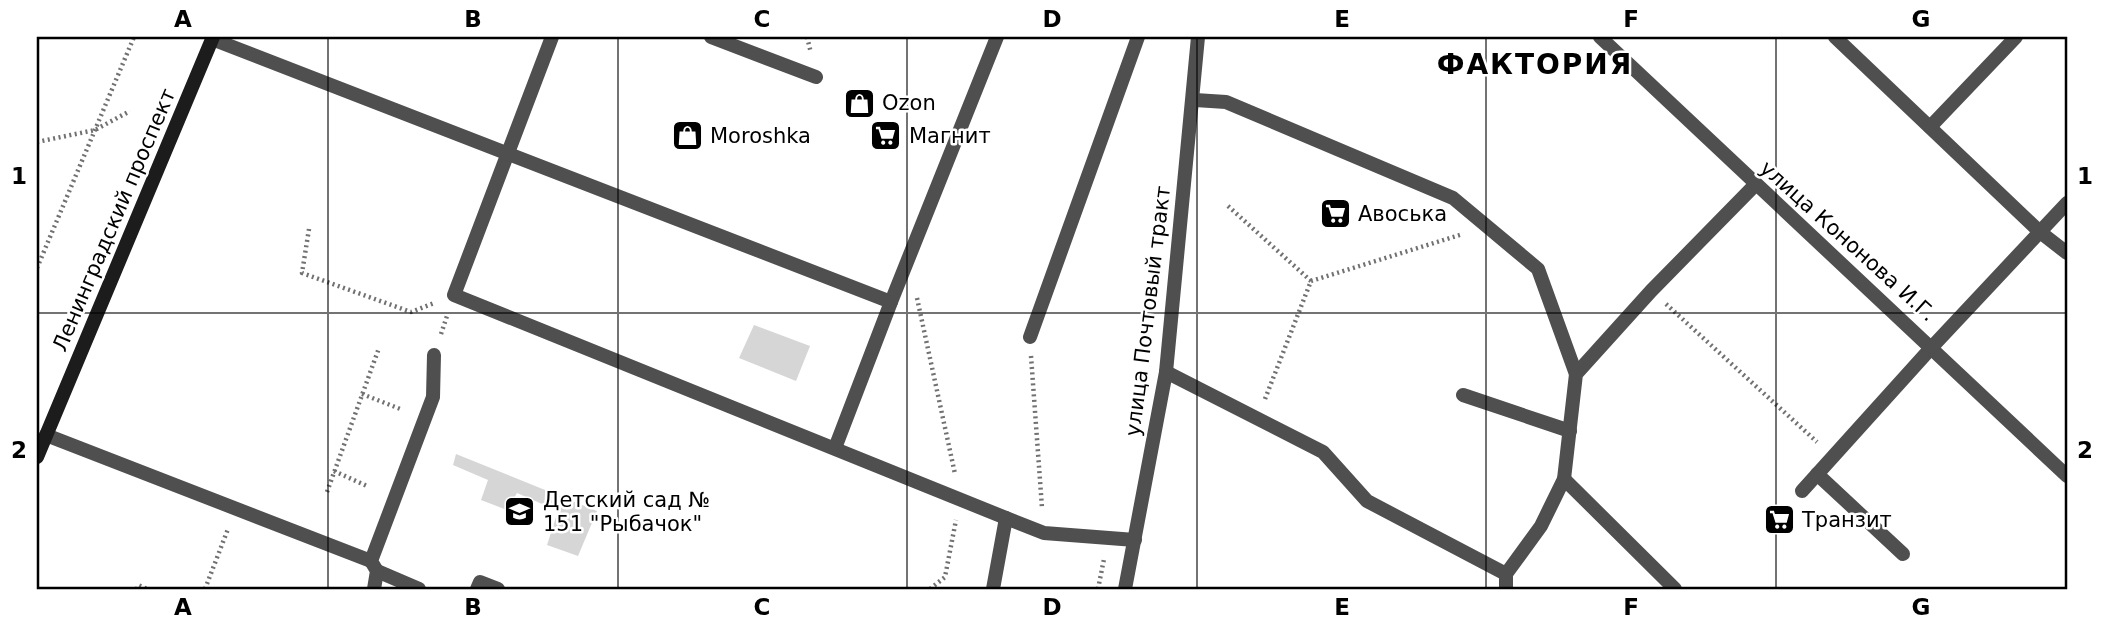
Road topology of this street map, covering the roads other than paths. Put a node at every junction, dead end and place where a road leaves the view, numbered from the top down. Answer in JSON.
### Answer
{"nodes":[{"id":1,"x":552,"y":37,"type":"edge"},
{"id":2,"x":712,"y":37,"type":"edge"},
{"id":3,"x":998,"y":37,"type":"edge"},
{"id":4,"x":1138,"y":37,"type":"edge"},
{"id":5,"x":1198,"y":37,"type":"edge"},
{"id":6,"x":1600,"y":37,"type":"edge"},
{"id":7,"x":1835,"y":37,"type":"edge"},
{"id":8,"x":2016,"y":37,"type":"edge"},
{"id":9,"x":213,"y":38,"type":"edge"},
{"id":10,"x":817,"y":76,"type":"dead end"},
{"id":11,"x":1195,"y":100,"type":"junction"},
{"id":12,"x":1930,"y":127,"type":"junction"},
{"id":13,"x":509,"y":156,"type":"junction"},
{"id":14,"x":1755,"y":185,"type":"junction"},
{"id":15,"x":2067,"y":203,"type":"edge"},
{"id":16,"x":2040,"y":232,"type":"junction"},
{"id":17,"x":2067,"y":253,"type":"edge"},
{"id":18,"x":891,"y":302,"type":"junction"},
{"id":19,"x":1030,"y":337,"type":"road end"},
{"id":20,"x":1932,"y":346,"type":"junction"},
{"id":21,"x":434,"y":355,"type":"road end"},
{"id":22,"x":1166,"y":372,"type":"junction"},
{"id":23,"x":1576,"y":374,"type":"junction"},
{"id":24,"x":1463,"y":395,"type":"dead end"},
{"id":25,"x":1570,"y":431,"type":"junction"},
{"id":26,"x":46,"y":435,"type":"junction"},
{"id":27,"x":835,"y":449,"type":"junction"},
{"id":28,"x":37,"y":457,"type":"edge"},
{"id":29,"x":1817,"y":474,"type":"junction"},
{"id":30,"x":2067,"y":476,"type":"edge"},
{"id":31,"x":1564,"y":479,"type":"junction"},
{"id":32,"x":1802,"y":491,"type":"dead end"},
{"id":33,"x":1006,"y":518,"type":"junction"},
{"id":34,"x":1135,"y":540,"type":"junction"},
{"id":35,"x":1903,"y":554,"type":"dead end"},
{"id":36,"x":374,"y":566,"type":"junction"},
{"id":37,"x":1506,"y":582,"type":"edge"},
{"id":38,"x":374,"y":589,"type":"edge"},
{"id":39,"x":419,"y":589,"type":"edge"},
{"id":40,"x":477,"y":589,"type":"edge"},
{"id":41,"x":498,"y":589,"type":"edge"},
{"id":42,"x":993,"y":589,"type":"edge"},
{"id":43,"x":1125,"y":589,"type":"edge"},
{"id":44,"x":1675,"y":589,"type":"edge"}],
"edges":[{"from":1,"to":13,"type":"street"},
{"from":2,"to":10,"type":"street"},
{"from":3,"to":18,"type":"street"},
{"from":4,"to":19,"type":"street"},
{"from":5,"to":11,"type":"street","name":"улица Почтовый тракт"},
{"from":6,"to":14,"type":"street","name":"улица Кононова И.Г."},
{"from":7,"to":12,"type":"street"},
{"from":8,"to":12,"type":"street"},
{"from":9,"to":13,"type":"street"},
{"from":9,"to":26,"type":"main road","name":"Ленинградский проспект"},
{"from":11,"to":22,"type":"street","name":"улица Почтовый тракт"},
{"from":11,"to":23,"type":"street"},
{"from":12,"to":16,"type":"street"},
{"from":13,"to":18,"type":"street"},
{"from":13,"to":27,"type":"street"},
{"from":14,"to":20,"type":"street","name":"улица Кононова И.Г."},
{"from":14,"to":23,"type":"street"},
{"from":15,"to":16,"type":"street"},
{"from":16,"to":17,"type":"street"},
{"from":16,"to":20,"type":"street"},
{"from":18,"to":27,"type":"street"},
{"from":20,"to":29,"type":"street"},
{"from":20,"to":30,"type":"street","name":"улица Кононова И.Г."},
{"from":21,"to":36,"type":"street"},
{"from":22,"to":34,"type":"street","name":"улица Почтовый тракт"},
{"from":22,"to":37,"type":"street"},
{"from":23,"to":25,"type":"street"},
{"from":24,"to":25,"type":"street"},
{"from":25,"to":31,"type":"street"},
{"from":26,"to":28,"type":"main road","name":"Ленинградский проспект"},
{"from":26,"to":36,"type":"street"},
{"from":27,"to":33,"type":"street"},
{"from":29,"to":32,"type":"street"},
{"from":29,"to":35,"type":"street"},
{"from":31,"to":37,"type":"street"},
{"from":31,"to":44,"type":"street"},
{"from":33,"to":34,"type":"street"},
{"from":33,"to":42,"type":"street"},
{"from":34,"to":43,"type":"street","name":"улица Почтовый тракт"},
{"from":36,"to":38,"type":"street"},
{"from":36,"to":39,"type":"street"},
{"from":40,"to":41,"type":"street"}]}
